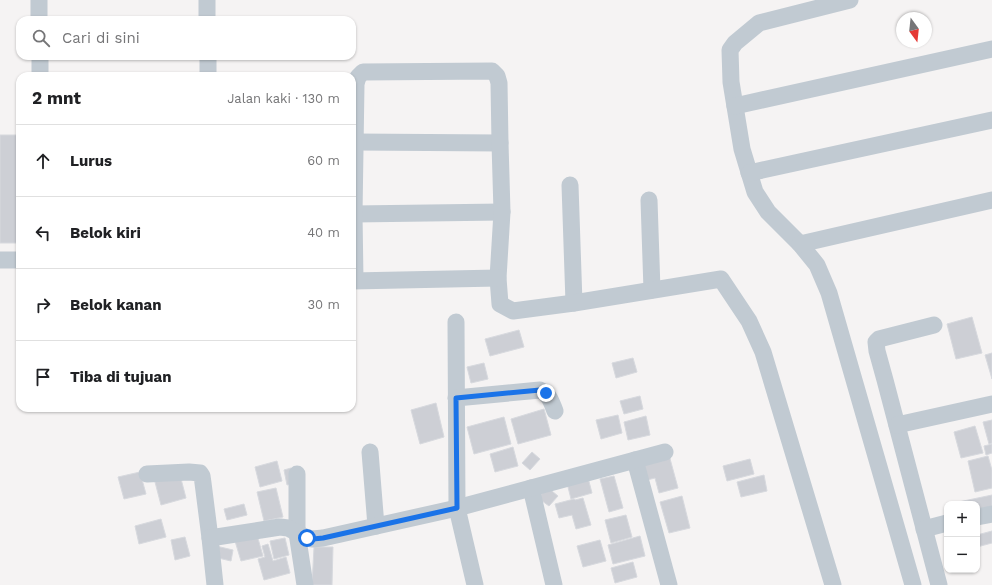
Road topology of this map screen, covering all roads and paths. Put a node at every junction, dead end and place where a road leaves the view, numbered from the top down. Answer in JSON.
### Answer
{"nodes":[{"id":1,"x":38,"y":0,"type":"edge"},
{"id":2,"x":207,"y":0,"type":"edge"},
{"id":3,"x":850,"y":0,"type":"edge"},
{"id":4,"x":39,"y":16,"type":"edge"},
{"id":5,"x":207,"y":16,"type":"edge"},
{"id":6,"x":992,"y":49,"type":"edge"},
{"id":7,"x":40,"y":60,"type":"edge"},
{"id":8,"x":208,"y":60,"type":"edge"},
{"id":9,"x":40,"y":72,"type":"edge"},
{"id":10,"x":208,"y":72,"type":"edge"},
{"id":11,"x":356,"y":84,"type":"edge"},
{"id":12,"x":735,"y":106,"type":"junction"},
{"id":13,"x":992,"y":120,"type":"edge"},
{"id":14,"x":356,"y":142,"type":"edge"},
{"id":15,"x":500,"y":143,"type":"junction"},
{"id":16,"x":749,"y":173,"type":"junction"},
{"id":17,"x":570,"y":185,"type":"dead end"},
{"id":18,"x":649,"y":200,"type":"dead end"},
{"id":19,"x":992,"y":200,"type":"edge"},
{"id":20,"x":502,"y":212,"type":"junction"},
{"id":21,"x":356,"y":214,"type":"edge"},
{"id":22,"x":800,"y":244,"type":"junction"},
{"id":23,"x":0,"y":260,"type":"edge"},
{"id":24,"x":16,"y":260,"type":"edge"},
{"id":25,"x":498,"y":278,"type":"junction"},
{"id":26,"x":356,"y":281,"type":"edge"},
{"id":27,"x":652,"y":290,"type":"junction"},
{"id":28,"x":574,"y":303,"type":"junction"},
{"id":29,"x":456,"y":322,"type":"dead end"},
{"id":30,"x":934,"y":325,"type":"dead end"},
{"id":31,"x":456,"y":398,"type":"junction"},
{"id":32,"x":992,"y":404,"type":"edge"},
{"id":33,"x":555,"y":411,"type":"dead end"},
{"id":34,"x":897,"y":425,"type":"junction"},
{"id":35,"x":370,"y":452,"type":"dead end"},
{"id":36,"x":665,"y":452,"type":"dead end"},
{"id":37,"x":635,"y":460,"type":"junction"},
{"id":38,"x":147,"y":474,"type":"dead end"},
{"id":39,"x":297,"y":474,"type":"dead end"},
{"id":40,"x":531,"y":488,"type":"junction"},
{"id":41,"x":457,"y":508,"type":"junction"},
{"id":42,"x":992,"y":514,"type":"edge"},
{"id":43,"x":980,"y":516,"type":"edge"},
{"id":44,"x":944,"y":525,"type":"edge"},
{"id":45,"x":376,"y":526,"type":"junction"},
{"id":46,"x":924,"y":528,"type":"junction"},
{"id":47,"x":297,"y":532,"type":"junction"},
{"id":48,"x":210,"y":538,"type":"junction"},
{"id":49,"x":215,"y":585,"type":"edge"},
{"id":50,"x":305,"y":585,"type":"edge"},
{"id":51,"x":475,"y":585,"type":"edge"},
{"id":52,"x":554,"y":585,"type":"edge"},
{"id":53,"x":669,"y":585,"type":"edge"},
{"id":54,"x":833,"y":585,"type":"edge"},
{"id":55,"x":913,"y":585,"type":"edge"},
{"id":56,"x":939,"y":585,"type":"edge"}],
"edges":[{"from":1,"to":4,"type":"street"},
{"from":2,"to":5,"type":"street"},
{"from":3,"to":12,"type":"street"},
{"from":6,"to":12,"type":"street"},
{"from":7,"to":9,"type":"street"},
{"from":8,"to":10,"type":"street"},
{"from":11,"to":15,"type":"street"},
{"from":12,"to":16,"type":"street"},
{"from":13,"to":16,"type":"street"},
{"from":14,"to":15,"type":"street"},
{"from":15,"to":20,"type":"street"},
{"from":16,"to":22,"type":"street"},
{"from":17,"to":28,"type":"street"},
{"from":18,"to":27,"type":"street"},
{"from":19,"to":22,"type":"street"},
{"from":20,"to":21,"type":"street"},
{"from":20,"to":25,"type":"street"},
{"from":22,"to":55,"type":"street"},
{"from":23,"to":24,"type":"street"},
{"from":25,"to":26,"type":"street"},
{"from":25,"to":28,"type":"street"},
{"from":27,"to":28,"type":"street"},
{"from":27,"to":54,"type":"street"},
{"from":29,"to":31,"type":"street"},
{"from":30,"to":34,"type":"street"},
{"from":31,"to":33,"type":"street"},
{"from":31,"to":41,"type":"street"},
{"from":32,"to":34,"type":"street"},
{"from":34,"to":46,"type":"street"},
{"from":35,"to":45,"type":"street"},
{"from":36,"to":37,"type":"street"},
{"from":37,"to":40,"type":"street"},
{"from":37,"to":53,"type":"street"},
{"from":38,"to":48,"type":"street"},
{"from":39,"to":47,"type":"street"},
{"from":40,"to":41,"type":"street"},
{"from":40,"to":52,"type":"street"},
{"from":41,"to":45,"type":"street"},
{"from":41,"to":51,"type":"street"},
{"from":42,"to":43,"type":"street"},
{"from":44,"to":46,"type":"street"},
{"from":45,"to":47,"type":"street"},
{"from":46,"to":56,"type":"street"},
{"from":47,"to":48,"type":"street"},
{"from":47,"to":50,"type":"street"},
{"from":48,"to":49,"type":"street"}]}
